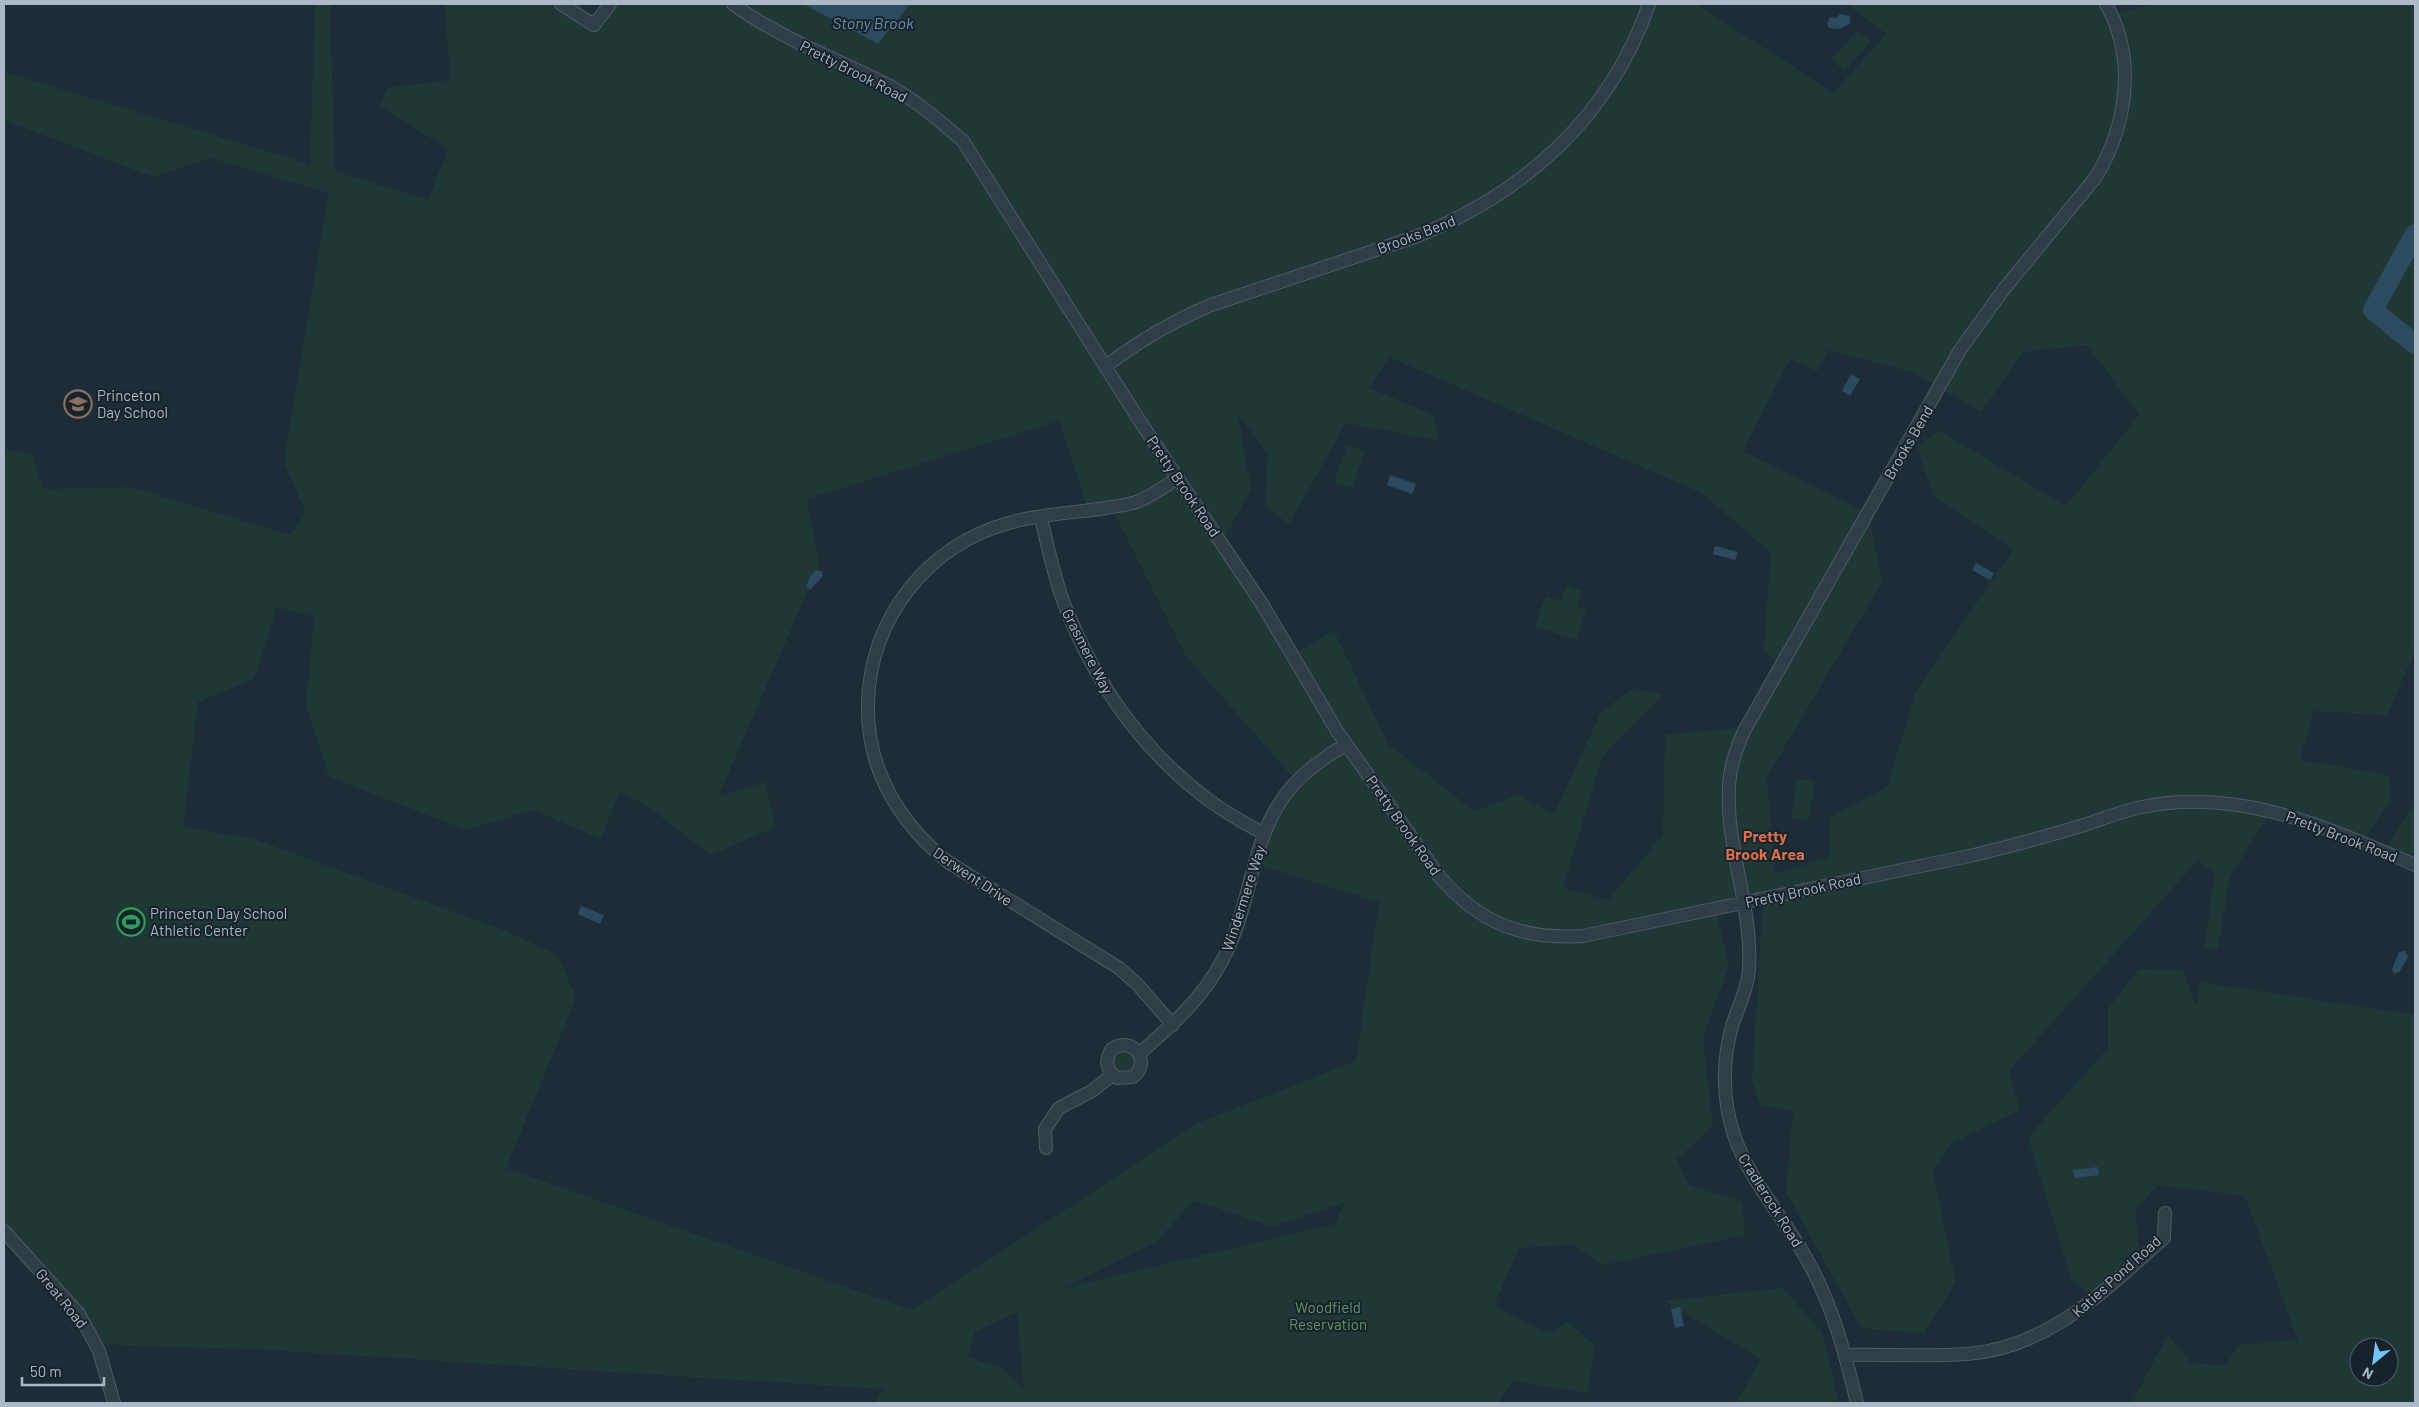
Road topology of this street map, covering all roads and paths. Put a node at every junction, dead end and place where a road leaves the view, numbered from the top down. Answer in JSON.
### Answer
{"nodes":[{"id":1,"x":561,"y":4,"type":"edge"},
{"id":2,"x":610,"y":4,"type":"edge"},
{"id":3,"x":732,"y":4,"type":"edge"},
{"id":4,"x":1649,"y":4,"type":"edge"},
{"id":5,"x":2106,"y":4,"type":"edge"},
{"id":6,"x":1106,"y":366,"type":"junction"},
{"id":7,"x":1178,"y":478,"type":"junction"},
{"id":8,"x":1041,"y":518,"type":"junction"},
{"id":9,"x":1347,"y":745,"type":"junction"},
{"id":10,"x":1264,"y":833,"type":"junction"},
{"id":11,"x":2415,"y":865,"type":"edge"},
{"id":12,"x":1743,"y":903,"type":"junction"},
{"id":13,"x":1173,"y":1025,"type":"junction"},
{"id":14,"x":1139,"y":1054,"type":"junction"},
{"id":15,"x":1112,"y":1075,"type":"junction"},
{"id":16,"x":1046,"y":1148,"type":"dead end"},
{"id":17,"x":2165,"y":1213,"type":"dead end"},
{"id":18,"x":4,"y":1231,"type":"edge"},
{"id":19,"x":1845,"y":1354,"type":"junction"},
{"id":20,"x":114,"y":1403,"type":"edge"},
{"id":21,"x":1857,"y":1403,"type":"edge"}],
"edges":[{"from":1,"to":2,"type":"street"},
{"from":3,"to":6,"type":"street","name":"Pretty Brook Road"},
{"from":4,"to":6,"type":"street","name":"Brooks Bend"},
{"from":5,"to":12,"type":"street","name":"Brooks Bend"},
{"from":6,"to":7,"type":"street","name":"Pretty Brook Road"},
{"from":7,"to":8,"type":"street"},
{"from":7,"to":9,"type":"street","name":"Pretty Brook Road"},
{"from":8,"to":10,"type":"street","name":"Grasmere Way"},
{"from":8,"to":13,"type":"street","name":"Derwent Drive"},
{"from":9,"to":10,"type":"street","name":"Windermere Way"},
{"from":9,"to":12,"type":"street","name":"Pretty Brook Road"},
{"from":10,"to":13,"type":"street","name":"Windermere Way"},
{"from":11,"to":12,"type":"street","name":"Pretty Brook Road"},
{"from":12,"to":19,"type":"street","name":"Cradlerock Road"},
{"from":13,"to":14,"type":"street","name":"Windermere Way"},
{"from":14,"to":15,"type":"street"},
{"from":14,"to":15,"type":"street"},
{"from":15,"to":16,"type":"street"},
{"from":17,"to":19,"type":"street","name":"Katies Pond Road"},
{"from":18,"to":20,"type":"street","name":"Great Road"},
{"from":19,"to":21,"type":"street","name":"Cradlerock Road"}]}
